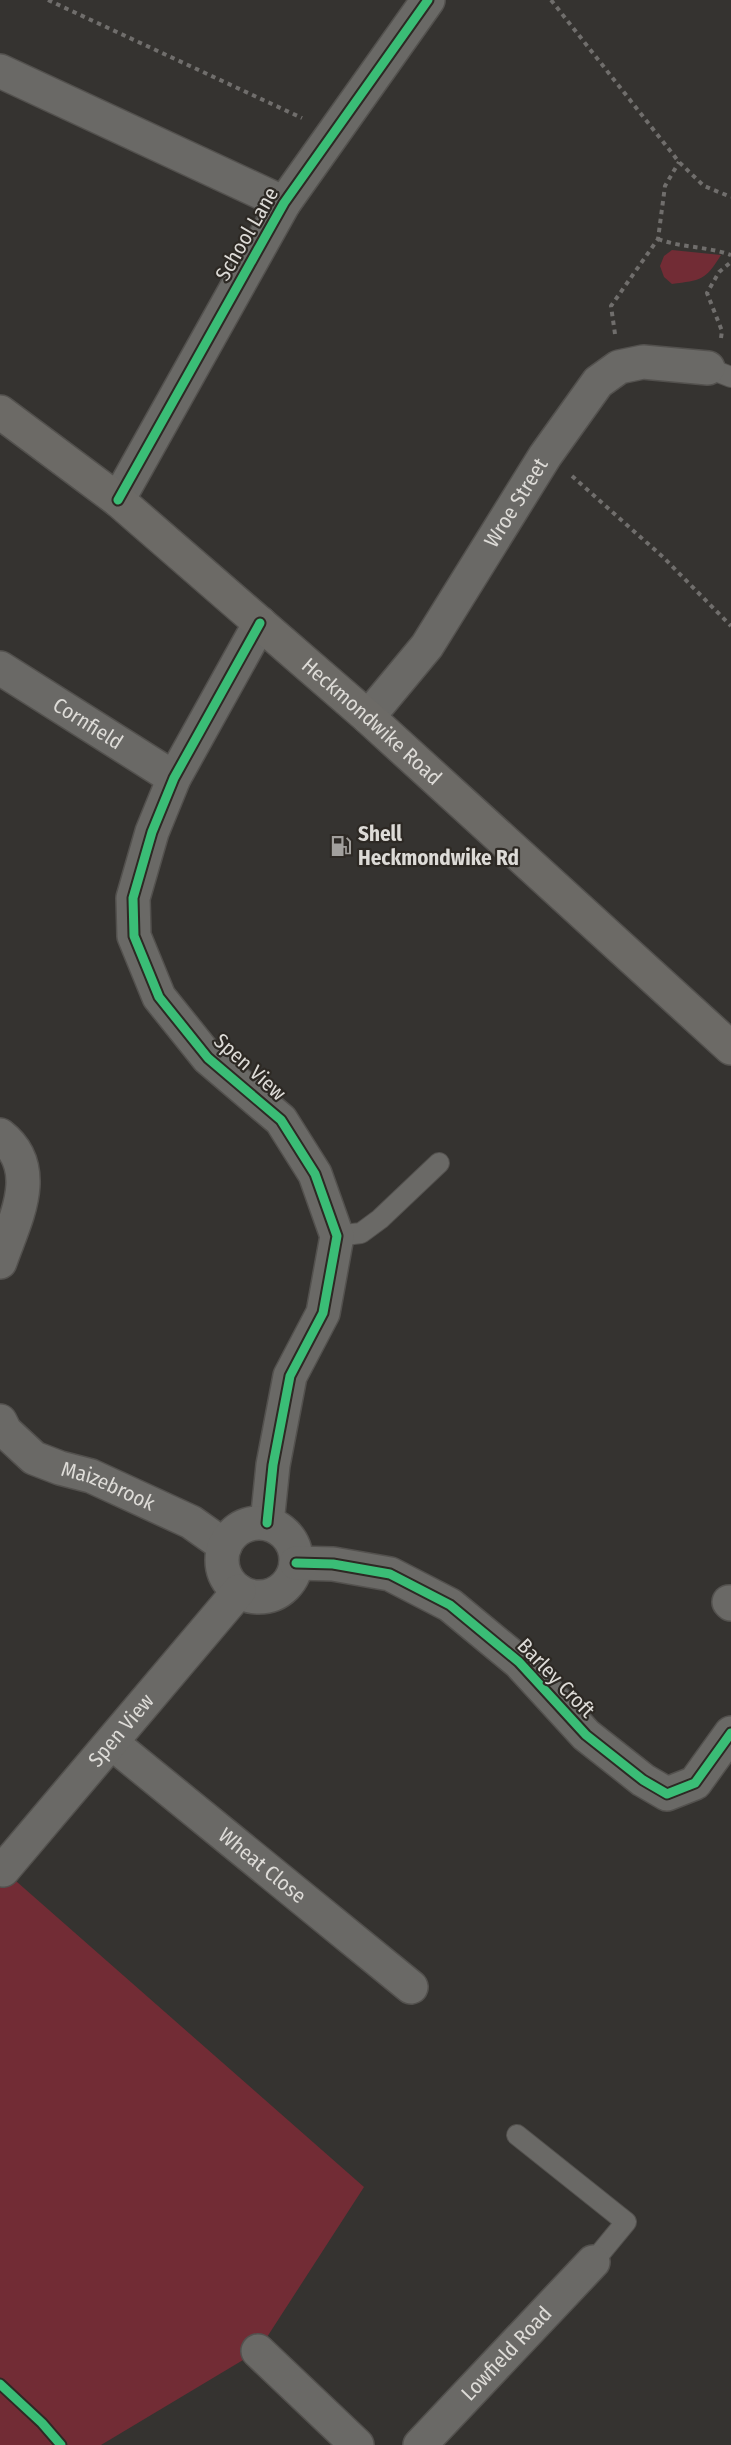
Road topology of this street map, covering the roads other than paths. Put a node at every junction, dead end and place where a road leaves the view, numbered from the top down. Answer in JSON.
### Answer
{"nodes":[{"id":1,"x":419,"y":4,"type":"edge"},
{"id":2,"x":0,"y":71,"type":"edge"},
{"id":3,"x":284,"y":203,"type":"junction"},
{"id":4,"x":719,"y":372,"type":"edge"},
{"id":5,"x":0,"y":412,"type":"edge"},
{"id":6,"x":118,"y":500,"type":"junction"},
{"id":7,"x":260,"y":622,"type":"junction"},
{"id":8,"x":0,"y":668,"type":"edge"},
{"id":9,"x":368,"y":717,"type":"junction"},
{"id":10,"x":174,"y":778,"type":"junction"},
{"id":11,"x":731,"y":1048,"type":"edge"},
{"id":12,"x":0,"y":1135,"type":"edge"},
{"id":13,"x":438,"y":1163,"type":"dead end"},
{"id":14,"x":337,"y":1236,"type":"junction"},
{"id":15,"x":0,"y":1262,"type":"edge"},
{"id":16,"x":0,"y":1421,"type":"edge"},
{"id":17,"x":267,"y":1523,"type":"junction"},
{"id":18,"x":225,"y":1546,"type":"junction"},
{"id":19,"x":296,"y":1563,"type":"junction"},
{"id":20,"x":239,"y":1591,"type":"junction"},
{"id":21,"x":731,"y":1733,"type":"edge"},
{"id":22,"x":112,"y":1743,"type":"junction"},
{"id":23,"x":3,"y":1870,"type":"dead end"},
{"id":24,"x":411,"y":1987,"type":"dead end"},
{"id":25,"x":517,"y":2135,"type":"dead end"},
{"id":26,"x":593,"y":2262,"type":"joint"},
{"id":27,"x":258,"y":2351,"type":"dead end"},
{"id":28,"x":357,"y":2445,"type":"edge"},
{"id":29,"x":420,"y":2445,"type":"edge"}],
"edges":[{"from":1,"to":3,"type":"street","name":"School Lane"},
{"from":2,"to":3,"type":"street","name":"School Lane"},
{"from":3,"to":6,"type":"street","name":"School Lane"},
{"from":4,"to":9,"type":"street","name":"Wroe Street"},
{"from":5,"to":6,"type":"main road","name":"Heckmondwike Road"},
{"from":6,"to":7,"type":"main road","name":"Heckmondwike Road"},
{"from":7,"to":9,"type":"main road","name":"Heckmondwike Road"},
{"from":7,"to":10,"type":"street","name":"Spen View"},
{"from":8,"to":10,"type":"street","name":"Cornfield"},
{"from":9,"to":11,"type":"main road","name":"Heckmondwike Road"},
{"from":10,"to":14,"type":"street","name":"Spen View"},
{"from":12,"to":15,"type":"street"},
{"from":13,"to":14,"type":"lane"},
{"from":14,"to":17,"type":"street","name":"Spen View"},
{"from":16,"to":18,"type":"street","name":"Maizebrook"},
{"from":17,"to":18,"type":"street"},
{"from":17,"to":19,"type":"street"},
{"from":18,"to":20,"type":"street"},
{"from":19,"to":20,"type":"street"},
{"from":19,"to":21,"type":"street","name":"Barley Croft"},
{"from":20,"to":22,"type":"street","name":"Spen View"},
{"from":22,"to":23,"type":"street","name":"Spen View"},
{"from":22,"to":24,"type":"street","name":"Wheat Close"},
{"from":25,"to":26,"type":"lane"},
{"from":26,"to":29,"type":"street","name":"Lowfield Road"},
{"from":27,"to":28,"type":"street"}]}
